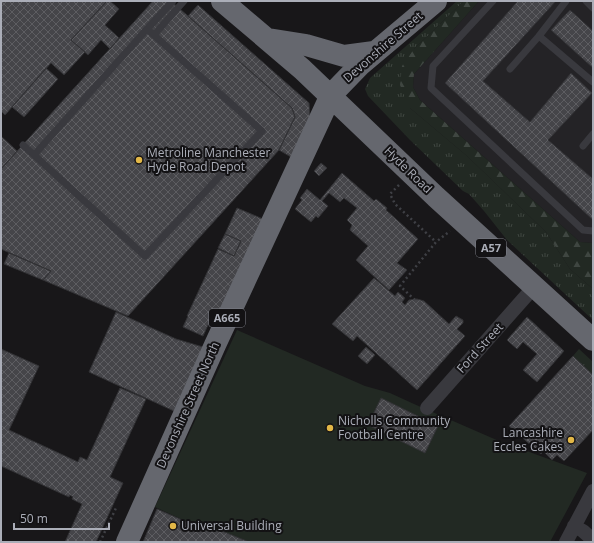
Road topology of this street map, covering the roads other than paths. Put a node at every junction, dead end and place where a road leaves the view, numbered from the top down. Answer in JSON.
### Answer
{"nodes":[{"id":1,"x":173,"y":1,"type":"edge"},
{"id":2,"x":184,"y":1,"type":"edge"},
{"id":3,"x":222,"y":1,"type":"edge"},
{"id":4,"x":436,"y":1,"type":"edge"},
{"id":5,"x":493,"y":1,"type":"edge"},
{"id":6,"x":566,"y":1,"type":"edge"},
{"id":7,"x":586,"y":1,"type":"edge"},
{"id":8,"x":593,"y":8,"type":"edge"},
{"id":9,"x":147,"y":29,"type":"junction"},
{"id":10,"x":154,"y":35,"type":"junction"},
{"id":11,"x":540,"y":36,"type":"junction"},
{"id":12,"x":267,"y":38,"type":"junction"},
{"id":13,"x":374,"y":52,"type":"junction"},
{"id":14,"x":510,"y":69,"type":"dead end"},
{"id":15,"x":593,"y":82,"type":"edge"},
{"id":16,"x":331,"y":95,"type":"junction"},
{"id":17,"x":593,"y":134,"type":"edge"},
{"id":18,"x":23,"y":145,"type":"dead end"},
{"id":19,"x":583,"y":146,"type":"dead end"},
{"id":20,"x":34,"y":154,"type":"junction"},
{"id":21,"x":593,"y":231,"type":"edge"},
{"id":22,"x":534,"y":287,"type":"junction"},
{"id":23,"x":593,"y":340,"type":"edge"},
{"id":24,"x":427,"y":408,"type":"dead end"},
{"id":25,"x":593,"y":491,"type":"edge"},
{"id":26,"x":574,"y":526,"type":"junction"},
{"id":27,"x":593,"y":540,"type":"edge"},
{"id":28,"x":127,"y":542,"type":"edge"},
{"id":29,"x":566,"y":542,"type":"edge"}],
"edges":[{"from":1,"to":9,"type":"lane"},
{"from":2,"to":10,"type":"lane"},
{"from":3,"to":12,"type":"highway","name":"Hyde Road","number":"A57"},
{"from":4,"to":13,"type":"highway","name":"Devonshire Street","number":"A665"},
{"from":5,"to":21,"type":"lane"},
{"from":6,"to":11,"type":"lane"},
{"from":7,"to":8,"type":"lane"},
{"from":9,"to":10,"type":"lane"},
{"from":9,"to":20,"type":"lane"},
{"from":10,"to":20,"type":"lane"},
{"from":11,"to":14,"type":"lane"},
{"from":11,"to":15,"type":"lane"},
{"from":12,"to":13,"type":"highway"},
{"from":12,"to":16,"type":"highway","name":"Hyde Road","number":"A57"},
{"from":13,"to":16,"type":"highway","name":"Devonshire Street","number":"A665"},
{"from":16,"to":22,"type":"highway","name":"Hyde Road","number":"A57"},
{"from":16,"to":28,"type":"highway","name":"Devonshire Street North","number":"A665"},
{"from":17,"to":19,"type":"lane"},
{"from":18,"to":20,"type":"lane"},
{"from":22,"to":23,"type":"highway","name":"Hyde Road","number":"A57"},
{"from":22,"to":24,"type":"street","name":"Ford Street"},
{"from":25,"to":26,"type":"street"},
{"from":26,"to":27,"type":"street"},
{"from":26,"to":29,"type":"street"}]}
